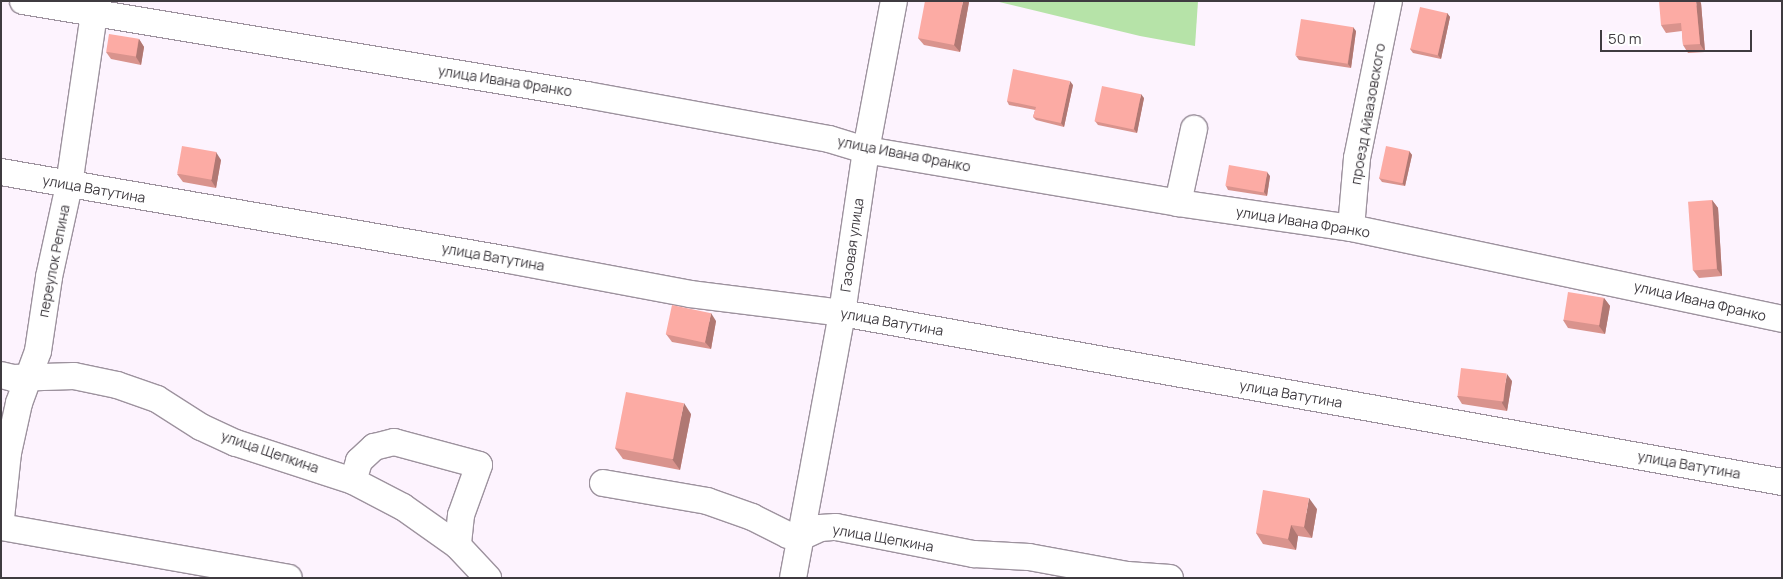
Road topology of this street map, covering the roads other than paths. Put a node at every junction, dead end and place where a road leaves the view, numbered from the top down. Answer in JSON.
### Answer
{"nodes":[{"id":1,"x":23,"y":1,"type":"edge"},
{"id":2,"x":894,"y":1,"type":"edge"},
{"id":3,"x":1389,"y":1,"type":"edge"},
{"id":4,"x":96,"y":8,"type":"edge"},
{"id":5,"x":1194,"y":130,"type":"dead end"},
{"id":6,"x":866,"y":150,"type":"junction"},
{"id":7,"x":1,"y":172,"type":"edge"},
{"id":8,"x":69,"y":185,"type":"junction"},
{"id":9,"x":1178,"y":203,"type":"junction"},
{"id":10,"x":1351,"y":228,"type":"junction"},
{"id":11,"x":842,"y":313,"type":"junction"},
{"id":12,"x":1782,"y":319,"type":"edge"},
{"id":13,"x":1,"y":375,"type":"edge"},
{"id":14,"x":31,"y":377,"type":"junction"},
{"id":15,"x":353,"y":481,"type":"junction"},
{"id":16,"x":1782,"y":482,"type":"edge"},
{"id":17,"x":603,"y":483,"type":"dead end"},
{"id":18,"x":1,"y":518,"type":"edge"},
{"id":19,"x":1,"y":527,"type":"edge"},
{"id":20,"x":801,"y":536,"type":"junction"},
{"id":21,"x":458,"y":546,"type":"junction"},
{"id":22,"x":289,"y":578,"type":"edge"},
{"id":23,"x":488,"y":578,"type":"edge"},
{"id":24,"x":792,"y":578,"type":"edge"},
{"id":25,"x":1170,"y":578,"type":"edge"}],
"edges":[{"from":1,"to":4,"type":"street","name":"улица Ивана Франко"},
{"from":2,"to":6,"type":"street","name":"Газовая улица"},
{"from":3,"to":10,"type":"street","name":"проезд Айвазовского"},
{"from":4,"to":6,"type":"street","name":"улица Ивана Франко"},
{"from":4,"to":8,"type":"street","name":"переулок Репина"},
{"from":5,"to":9,"type":"street"},
{"from":6,"to":9,"type":"street","name":"улица Ивана Франко"},
{"from":6,"to":11,"type":"street","name":"Газовая улица"},
{"from":7,"to":8,"type":"street","name":"улица Ватутина"},
{"from":8,"to":11,"type":"street","name":"улица Ватутина"},
{"from":8,"to":14,"type":"street","name":"переулок Репина"},
{"from":9,"to":10,"type":"street","name":"улица Ивана Франко"},
{"from":10,"to":12,"type":"street","name":"улица Ивана Франко"},
{"from":11,"to":16,"type":"street","name":"улица Ватутина"},
{"from":11,"to":20,"type":"street","name":"Газовая улица"},
{"from":13,"to":14,"type":"street","name":"улица Щепкина"},
{"from":14,"to":15,"type":"street","name":"улица Щепкина"},
{"from":14,"to":18,"type":"street","name":"переулок Репина"},
{"from":15,"to":21,"type":"street","name":"улица Щепкина"},
{"from":15,"to":21,"type":"street"},
{"from":17,"to":20,"type":"street"},
{"from":19,"to":22,"type":"street"},
{"from":20,"to":24,"type":"street","name":"Газовая улица"},
{"from":20,"to":25,"type":"street","name":"улица Щепкина"},
{"from":21,"to":23,"type":"street","name":"улица Щепкина"}]}
